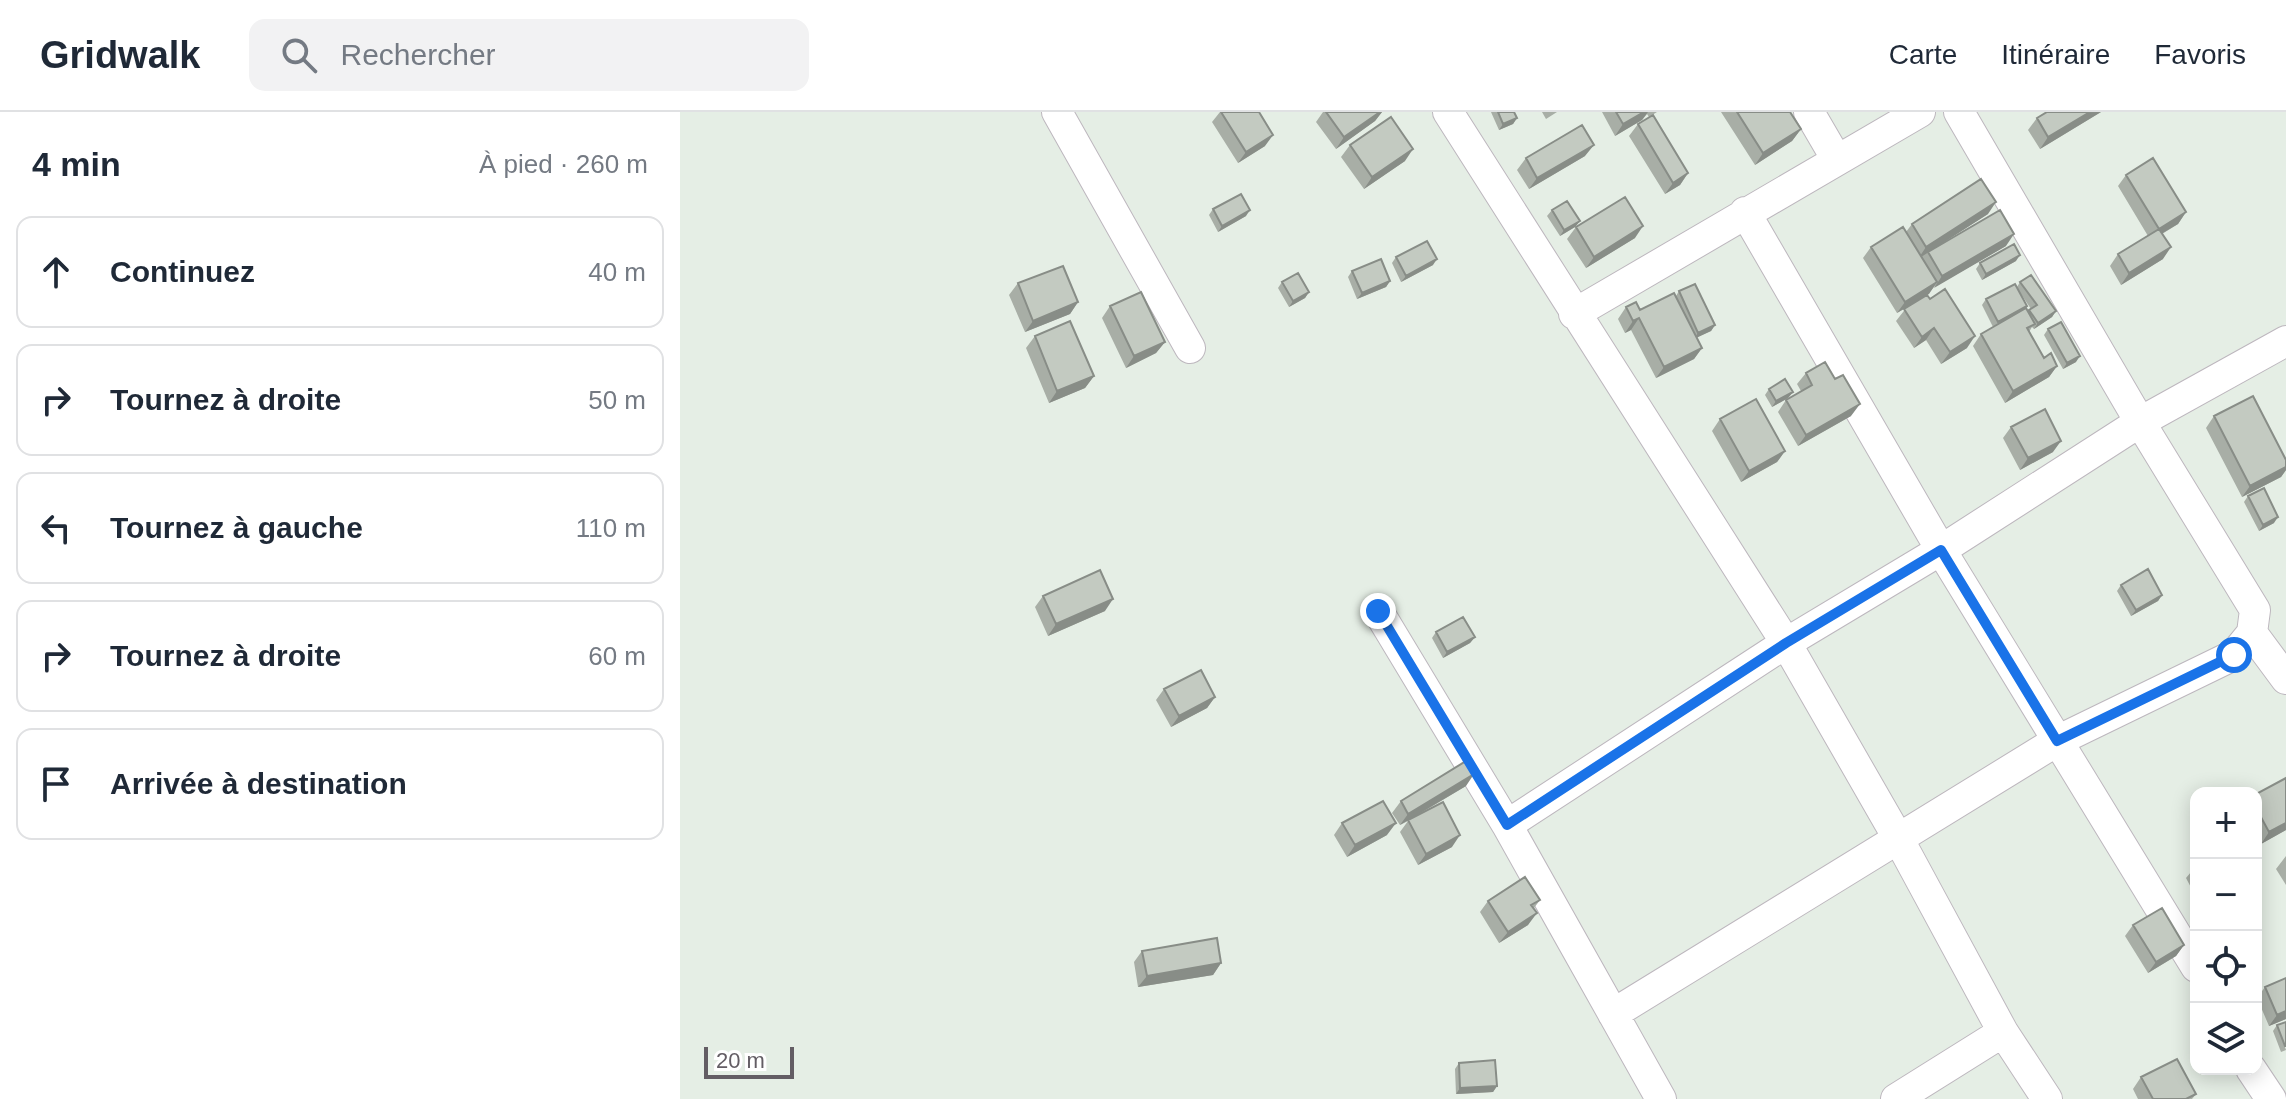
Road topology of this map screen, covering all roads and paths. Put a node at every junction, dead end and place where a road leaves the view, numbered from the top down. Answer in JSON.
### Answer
{"nodes":[{"id":1,"x":1057,"y":112,"type":"edge"},
{"id":2,"x":1448,"y":112,"type":"edge"},
{"id":3,"x":1809,"y":112,"type":"edge"},
{"id":4,"x":1920,"y":112,"type":"edge"},
{"id":5,"x":1959,"y":112,"type":"edge"},
{"id":6,"x":1837,"y":160,"type":"junction"},
{"id":7,"x":1745,"y":212,"type":"junction"},
{"id":8,"x":1574,"y":314,"type":"junction"},
{"id":9,"x":2286,"y":341,"type":"edge"},
{"id":10,"x":1190,"y":348,"type":"dead end"},
{"id":11,"x":2140,"y":422,"type":"junction"},
{"id":12,"x":1941,"y":550,"type":"junction"},
{"id":13,"x":1378,"y":611,"type":"dead end"},
{"id":14,"x":2252,"y":633,"type":"junction"},
{"id":15,"x":1786,"y":643,"type":"junction"},
{"id":16,"x":2286,"y":679,"type":"edge"},
{"id":17,"x":2057,"y":741,"type":"junction"},
{"id":18,"x":1507,"y":825,"type":"junction"},
{"id":19,"x":1898,"y":838,"type":"junction"},
{"id":20,"x":2190,"y":957,"type":"edge"},
{"id":21,"x":1613,"y":1014,"type":"junction"},
{"id":22,"x":2003,"y":1032,"type":"junction"},
{"id":23,"x":2255,"y":1075,"type":"edge"},
{"id":24,"x":1661,"y":1099,"type":"edge"},
{"id":25,"x":1896,"y":1099,"type":"edge"},
{"id":26,"x":2047,"y":1099,"type":"edge"},
{"id":27,"x":2271,"y":1099,"type":"edge"}],
"edges":[{"from":1,"to":10,"type":"street"},
{"from":2,"to":8,"type":"street"},
{"from":3,"to":6,"type":"street"},
{"from":4,"to":6,"type":"street"},
{"from":5,"to":11,"type":"street"},
{"from":6,"to":7,"type":"street"},
{"from":7,"to":8,"type":"street"},
{"from":7,"to":12,"type":"street"},
{"from":8,"to":15,"type":"street"},
{"from":9,"to":11,"type":"street"},
{"from":11,"to":12,"type":"street"},
{"from":11,"to":14,"type":"street"},
{"from":12,"to":15,"type":"street"},
{"from":12,"to":17,"type":"street"},
{"from":13,"to":18,"type":"street"},
{"from":14,"to":16,"type":"street"},
{"from":14,"to":17,"type":"street"},
{"from":15,"to":18,"type":"street"},
{"from":15,"to":19,"type":"street"},
{"from":17,"to":19,"type":"street"},
{"from":17,"to":20,"type":"street"},
{"from":18,"to":21,"type":"street"},
{"from":19,"to":21,"type":"street"},
{"from":19,"to":22,"type":"street"},
{"from":21,"to":24,"type":"street"},
{"from":22,"to":25,"type":"street"},
{"from":22,"to":26,"type":"street"},
{"from":23,"to":27,"type":"street"}]}
